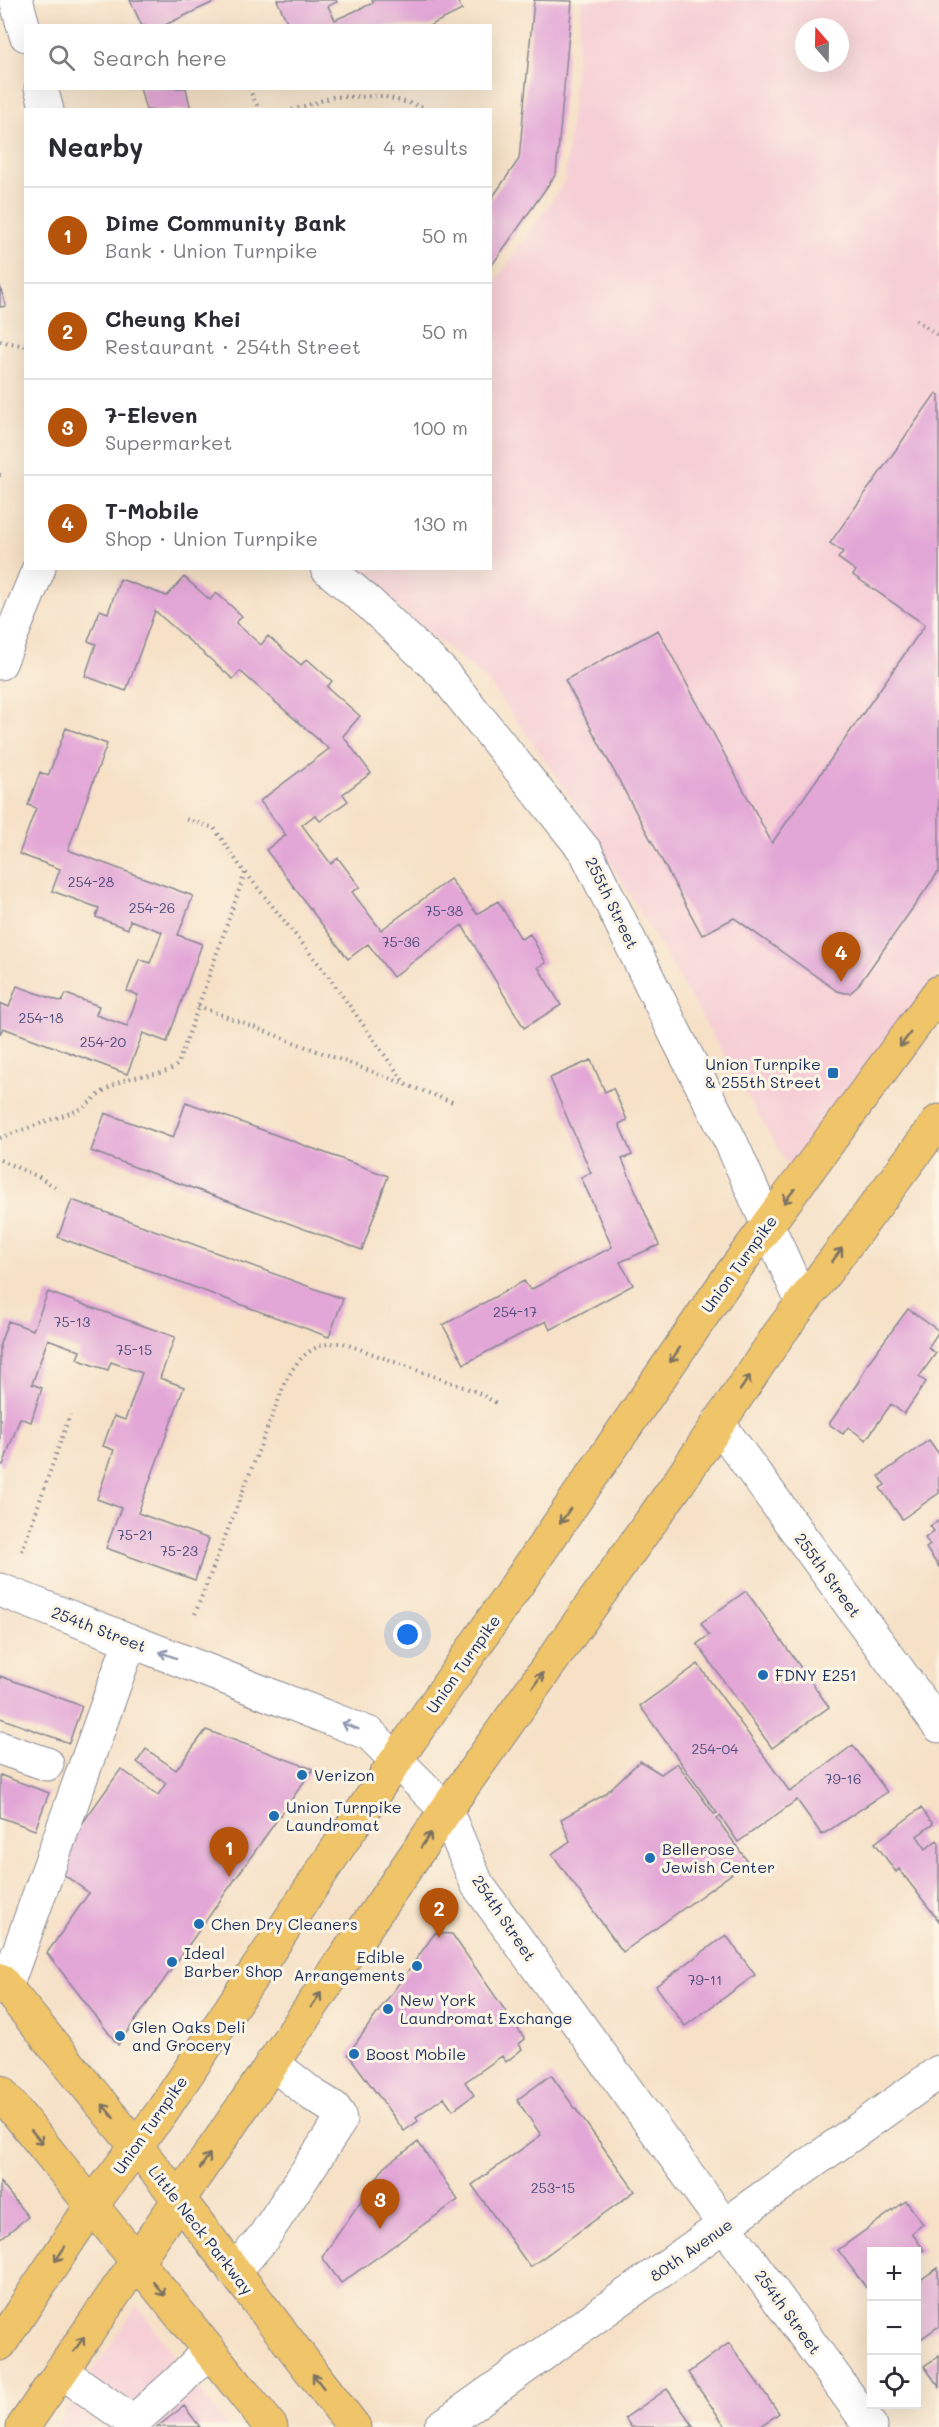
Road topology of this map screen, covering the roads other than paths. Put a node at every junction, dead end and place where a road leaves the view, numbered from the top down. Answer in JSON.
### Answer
{"nodes":[{"id":1,"x":16,"y":0,"type":"edge"},
{"id":2,"x":24,"y":28,"type":"edge"},
{"id":3,"x":42,"y":90,"type":"edge"},
{"id":4,"x":46,"y":108,"type":"edge"},
{"id":5,"x":38,"y":570,"type":"edge"},
{"id":6,"x":329,"y":570,"type":"edge"},
{"id":7,"x":0,"y":663,"type":"edge"},
{"id":8,"x":939,"y":992,"type":"edge"},
{"id":9,"x":939,"y":1121,"type":"edge"},
{"id":10,"x":768,"y":1224,"type":"junction"},
{"id":11,"x":802,"y":1302,"type":"junction"},
{"id":12,"x":718,"y":1423,"type":"junction"},
{"id":13,"x":0,"y":1590,"type":"edge"},
{"id":14,"x":130,"y":1641,"type":"junction"},
{"id":15,"x":939,"y":1726,"type":"edge"},
{"id":16,"x":0,"y":1748,"type":"edge"},
{"id":17,"x":397,"y":1759,"type":"junction"},
{"id":18,"x":47,"y":1764,"type":"dead end"},
{"id":19,"x":446,"y":1810,"type":"junction"},
{"id":20,"x":3,"y":1984,"type":"edge"},
{"id":21,"x":272,"y":2063,"type":"junction"},
{"id":22,"x":939,"y":2072,"type":"edge"},
{"id":23,"x":0,"y":2092,"type":"edge"},
{"id":24,"x":136,"y":2146,"type":"junction"},
{"id":25,"x":179,"y":2199,"type":"junction"},
{"id":26,"x":92,"y":2205,"type":"junction"},
{"id":27,"x":726,"y":2226,"type":"junction"},
{"id":28,"x":137,"y":2262,"type":"junction"},
{"id":29,"x":234,"y":2272,"type":"junction"},
{"id":30,"x":0,"y":2344,"type":"edge"},
{"id":31,"x":209,"y":2350,"type":"junction"},
{"id":32,"x":61,"y":2371,"type":"junction"},
{"id":33,"x":133,"y":2424,"type":"edge"},
{"id":34,"x":23,"y":2427,"type":"edge"},
{"id":35,"x":271,"y":2427,"type":"edge"},
{"id":36,"x":354,"y":2427,"type":"edge"},
{"id":37,"x":441,"y":2427,"type":"edge"},
{"id":38,"x":871,"y":2427,"type":"edge"}],
"edges":[{"from":1,"to":2,"type":"street"},
{"from":3,"to":4,"type":"street"},
{"from":5,"to":7,"type":"street"},
{"from":6,"to":10,"type":"street","name":"255th Street"},
{"from":8,"to":10,"type":"main road","name":"Union Turnpike","one_way":true},
{"from":11,"to":9,"type":"main road","one_way":true},
{"from":10,"to":11,"type":"street","name":"255th Street"},
{"from":10,"to":17,"type":"main road","name":"Union Turnpike","one_way":true},
{"from":12,"to":11,"type":"main road","one_way":true},
{"from":12,"to":15,"type":"street","name":"255th Street"},
{"from":19,"to":12,"type":"main road","one_way":true},
{"from":13,"to":14,"type":"street","name":"254th Street"},
{"from":17,"to":14,"type":"street","name":"254th Street","one_way":true},
{"from":14,"to":20,"type":"street"},
{"from":16,"to":18,"type":"street"},
{"from":17,"to":19,"type":"street","name":"254th Street"},
{"from":17,"to":24,"type":"main road","name":"Union Turnpike"},
{"from":21,"to":19,"type":"main road","one_way":true},
{"from":19,"to":27,"type":"street","name":"254th Street"},
{"from":24,"to":20,"type":"main road","name":"Little Neck Parkway","one_way":true},
{"from":25,"to":21,"type":"main road","one_way":true},
{"from":21,"to":29,"type":"street"},
{"from":22,"to":27,"type":"street","name":"80th Avenue"},
{"from":23,"to":26,"type":"main road","one_way":true},
{"from":24,"to":25,"type":"main road","name":"Little Neck Parkway"},
{"from":24,"to":26,"type":"main road","name":"Union Turnpike"},
{"from":25,"to":28,"type":"main road"},
{"from":25,"to":29,"type":"main road","name":"Little Neck Parkway"},
{"from":26,"to":28,"type":"main road"},
{"from":26,"to":30,"type":"main road","name":"Union Turnpike","one_way":true},
{"from":27,"to":37,"type":"street","name":"80th Avenue"},
{"from":27,"to":38,"type":"street","name":"254th Street"},
{"from":28,"to":31,"type":"main road","one_way":true},
{"from":32,"to":28,"type":"main road","one_way":true},
{"from":36,"to":29,"type":"main road","name":"Little Neck Parkway","one_way":true},
{"from":31,"to":33,"type":"street"},
{"from":31,"to":35,"type":"main road"},
{"from":32,"to":33,"type":"street"},
{"from":32,"to":34,"type":"main road"}]}
